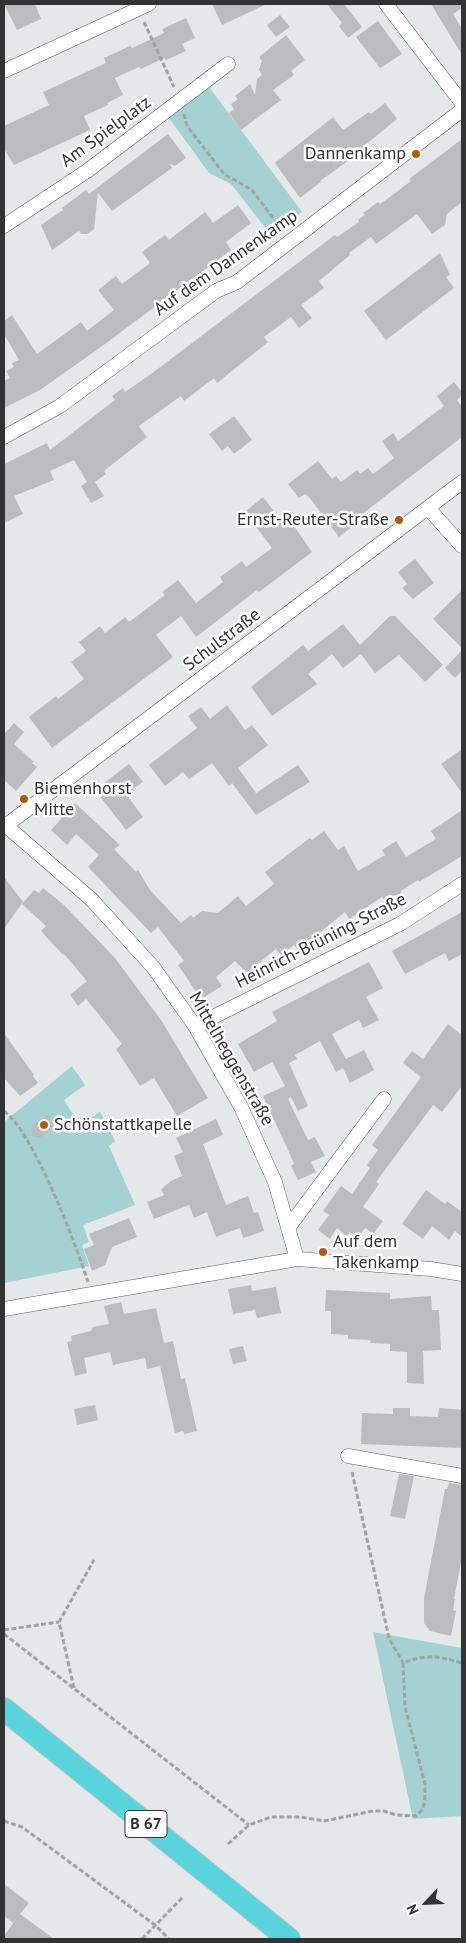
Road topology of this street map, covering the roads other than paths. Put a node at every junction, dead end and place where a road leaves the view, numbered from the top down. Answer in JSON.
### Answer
{"nodes":[{"id":1,"x":386,"y":4,"type":"edge"},
{"id":2,"x":143,"y":6,"type":"edge"},
{"id":3,"x":228,"y":64,"type":"dead end"},
{"id":4,"x":4,"y":71,"type":"edge"},
{"id":5,"x":462,"y":103,"type":"edge"},
{"id":6,"x":462,"y":110,"type":"edge"},
{"id":7,"x":4,"y":226,"type":"edge"},
{"id":8,"x":4,"y":437,"type":"edge"},
{"id":9,"x":462,"y":482,"type":"edge"},
{"id":10,"x":428,"y":508,"type":"junction"},
{"id":11,"x":462,"y":546,"type":"edge"},
{"id":12,"x":4,"y":826,"type":"edge"},
{"id":13,"x":462,"y":884,"type":"edge"},
{"id":14,"x":195,"y":1026,"type":"junction"},
{"id":15,"x":384,"y":1099,"type":"dead end"},
{"id":16,"x":288,"y":1228,"type":"junction"},
{"id":17,"x":297,"y":1259,"type":"junction"},
{"id":18,"x":462,"y":1274,"type":"edge"},
{"id":19,"x":4,"y":1309,"type":"edge"},
{"id":20,"x":348,"y":1456,"type":"road end"},
{"id":21,"x":462,"y":1476,"type":"edge"},
{"id":22,"x":4,"y":1709,"type":"edge"},
{"id":23,"x":4,"y":1727,"type":"edge"},
{"id":24,"x":266,"y":1939,"type":"edge"},
{"id":25,"x":289,"y":1939,"type":"edge"}],
"edges":[{"from":1,"to":5,"type":"street"},
{"from":2,"to":4,"type":"street"},
{"from":3,"to":7,"type":"street","name":"Am Spielplatz"},
{"from":6,"to":8,"type":"street","name":"Auf dem Dannenkamp"},
{"from":9,"to":10,"type":"street","name":"Schulstraße"},
{"from":10,"to":11,"type":"street"},
{"from":10,"to":12,"type":"street","name":"Schulstraße"},
{"from":12,"to":14,"type":"street","name":"Mittelheggenstraße"},
{"from":13,"to":14,"type":"street","name":"Heinrich-Brüning-Straße"},
{"from":14,"to":16,"type":"street","name":"Mittelheggenstraße"},
{"from":15,"to":16,"type":"street"},
{"from":16,"to":17,"type":"street","name":"Mittelheggenstraße"},
{"from":17,"to":18,"type":"street"},
{"from":17,"to":19,"type":"street"},
{"from":20,"to":21,"type":"street"},
{"from":22,"to":25,"type":"highway","number":"B 67"},
{"from":23,"to":24,"type":"highway","number":"B 67"}]}
